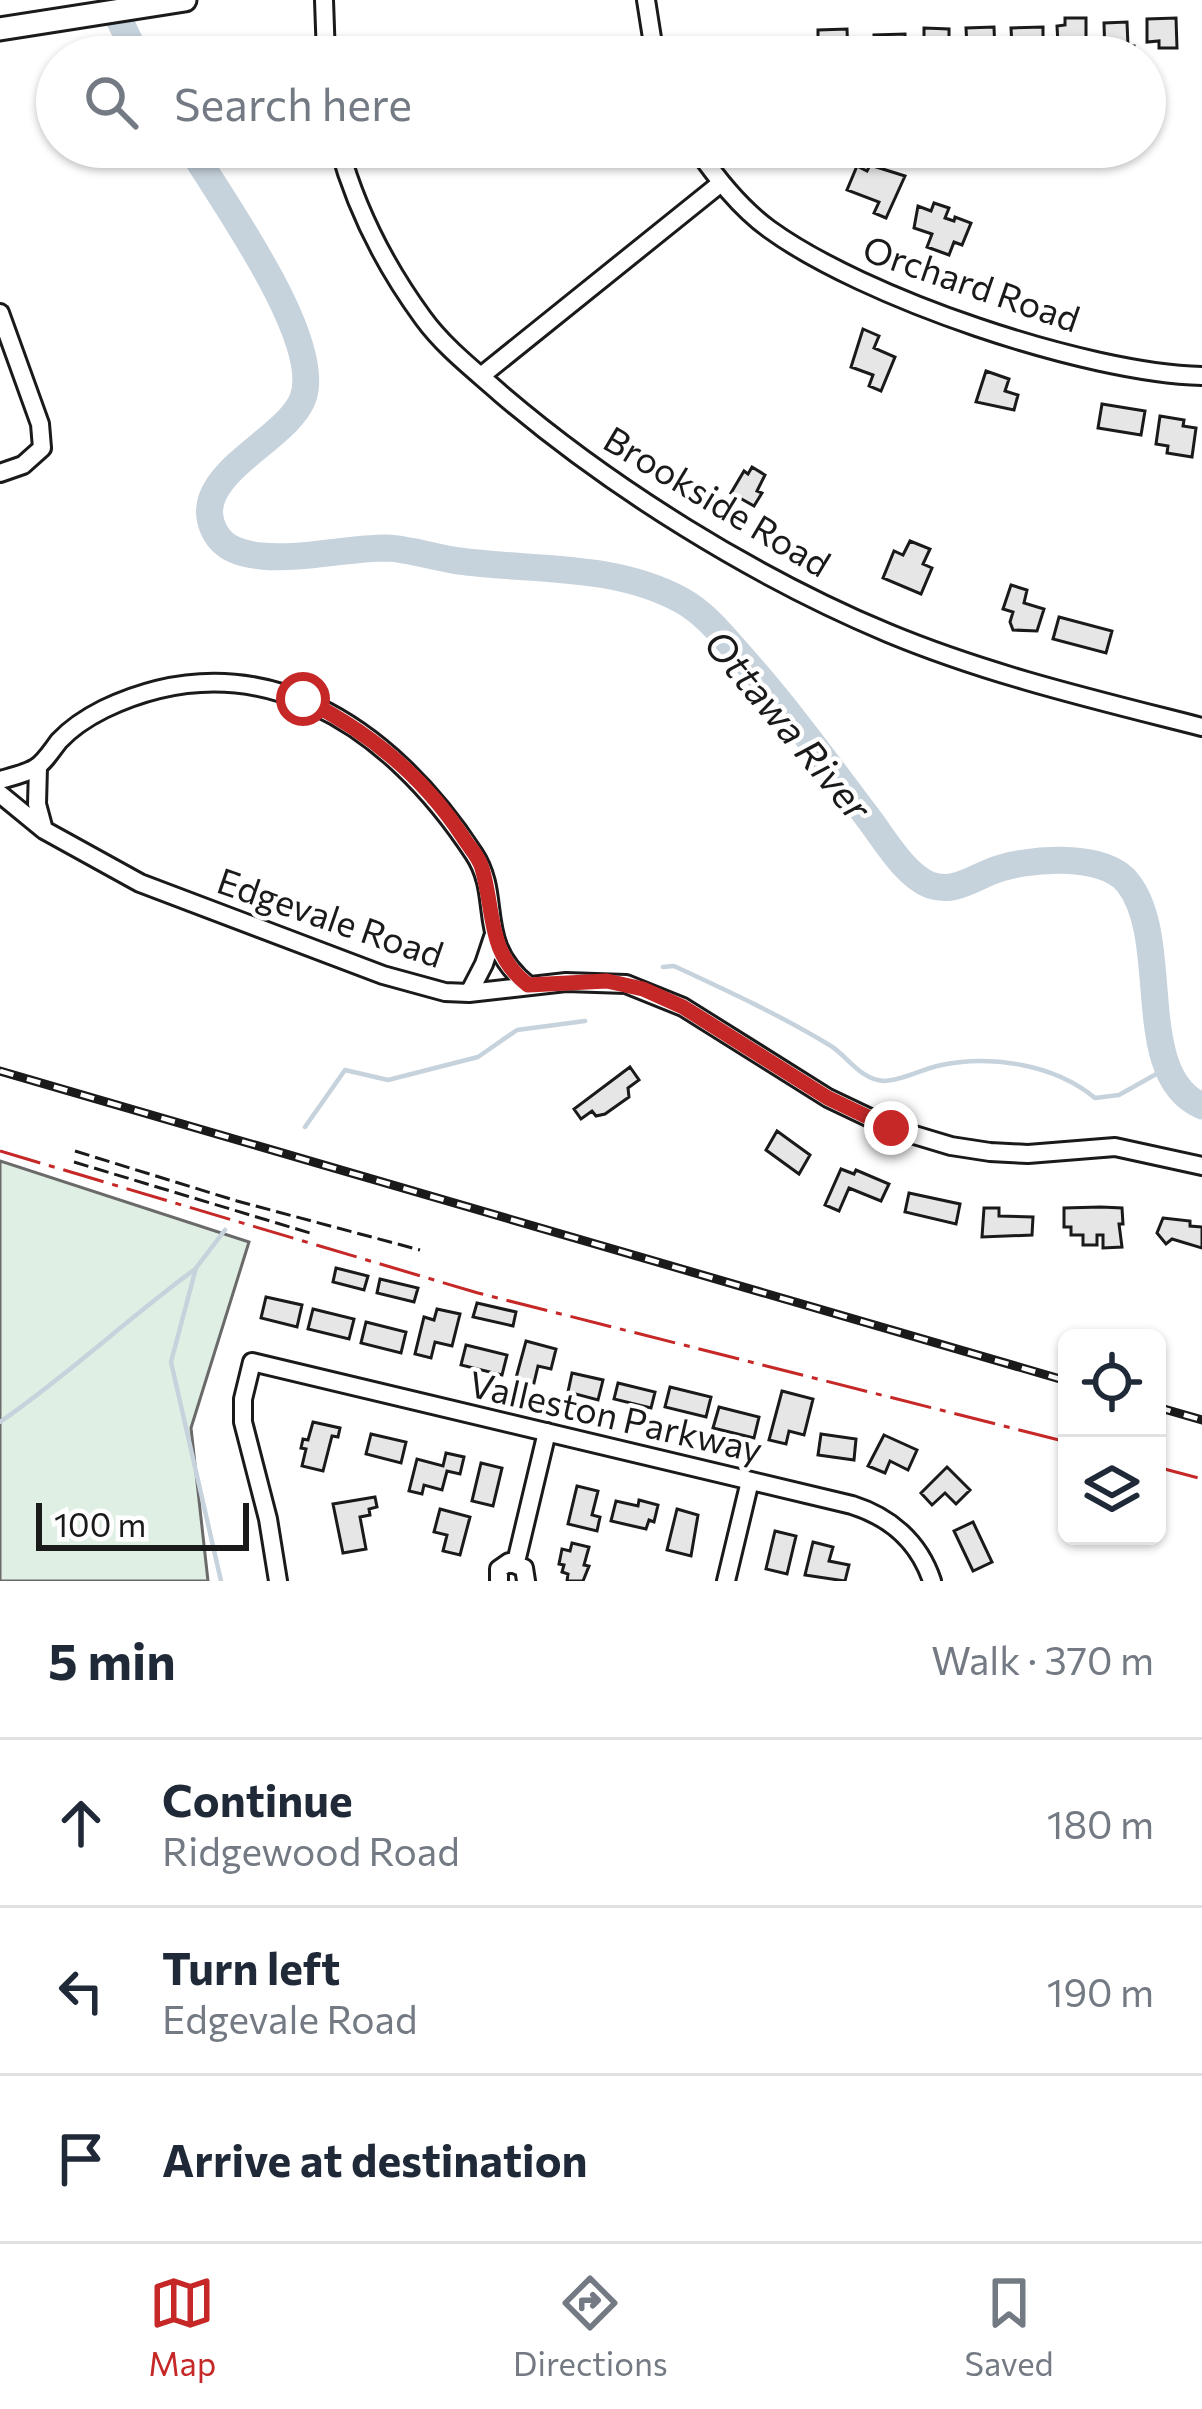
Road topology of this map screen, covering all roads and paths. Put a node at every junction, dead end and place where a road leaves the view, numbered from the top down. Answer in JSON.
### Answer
{"nodes":[{"id":1,"x":324,"y":0,"type":"edge"},
{"id":2,"x":646,"y":0,"type":"edge"},
{"id":3,"x":180,"y":1,"type":"edge"},
{"id":4,"x":0,"y":29,"type":"edge"},
{"id":5,"x":325,"y":36,"type":"edge"},
{"id":6,"x":652,"y":36,"type":"edge"},
{"id":7,"x":346,"y":168,"type":"edge"},
{"id":8,"x":710,"y":168,"type":"edge"},
{"id":9,"x":721,"y":183,"type":"junction"},
{"id":10,"x":0,"y":313,"type":"edge"},
{"id":11,"x":481,"y":376,"type":"junction"},
{"id":12,"x":1202,"y":376,"type":"edge"},
{"id":13,"x":0,"y":473,"type":"edge"},
{"id":14,"x":1202,"y":727,"type":"edge"},
{"id":15,"x":38,"y":767,"type":"junction"},
{"id":16,"x":0,"y":780,"type":"edge"},
{"id":17,"x":0,"y":794,"type":"edge"},
{"id":18,"x":44,"y":830,"type":"junction"},
{"id":19,"x":493,"y":937,"type":"junction"},
{"id":20,"x":528,"y":985,"type":"junction"},
{"id":21,"x":469,"y":993,"type":"junction"},
{"id":22,"x":1202,"y":1166,"type":"edge"},
{"id":23,"x":547,"y":1432,"type":"junction"},
{"id":24,"x":750,"y":1481,"type":"junction"},
{"id":25,"x":516,"y":1562,"type":"junction"},
{"id":26,"x":278,"y":1581,"type":"edge"},
{"id":27,"x":499,"y":1581,"type":"edge"},
{"id":28,"x":526,"y":1581,"type":"edge"},
{"id":29,"x":723,"y":1581,"type":"edge"},
{"id":30,"x":932,"y":1581,"type":"edge"}],
"edges":[{"from":1,"to":5,"type":"street"},
{"from":2,"to":6,"type":"street"},
{"from":3,"to":4,"type":"main road"},
{"from":7,"to":11,"type":"street","name":"Brookside Road"},
{"from":8,"to":9,"type":"street","name":"Orchard Road"},
{"from":9,"to":11,"type":"street"},
{"from":9,"to":12,"type":"street","name":"Orchard Road"},
{"from":10,"to":13,"type":"street"},
{"from":11,"to":14,"type":"street","name":"Brookside Road"},
{"from":15,"to":16,"type":"street"},
{"from":15,"to":18,"type":"street"},
{"from":15,"to":19,"type":"street"},
{"from":17,"to":18,"type":"street","name":"Edgevale Road"},
{"from":18,"to":21,"type":"street","name":"Edgevale Road"},
{"from":19,"to":20,"type":"street"},
{"from":19,"to":21,"type":"street"},
{"from":20,"to":21,"type":"street","name":"Edgevale Road"},
{"from":20,"to":22,"type":"street","name":"Edgevale Road"},
{"from":23,"to":24,"type":"street","name":"Valleston Parkway"},
{"from":23,"to":25,"type":"street"},
{"from":23,"to":26,"type":"street","name":"Valleston Parkway"},
{"from":24,"to":29,"type":"street"},
{"from":24,"to":30,"type":"street","name":"Valleston Parkway"},
{"from":25,"to":27,"type":"street"},
{"from":25,"to":28,"type":"street"}]}
